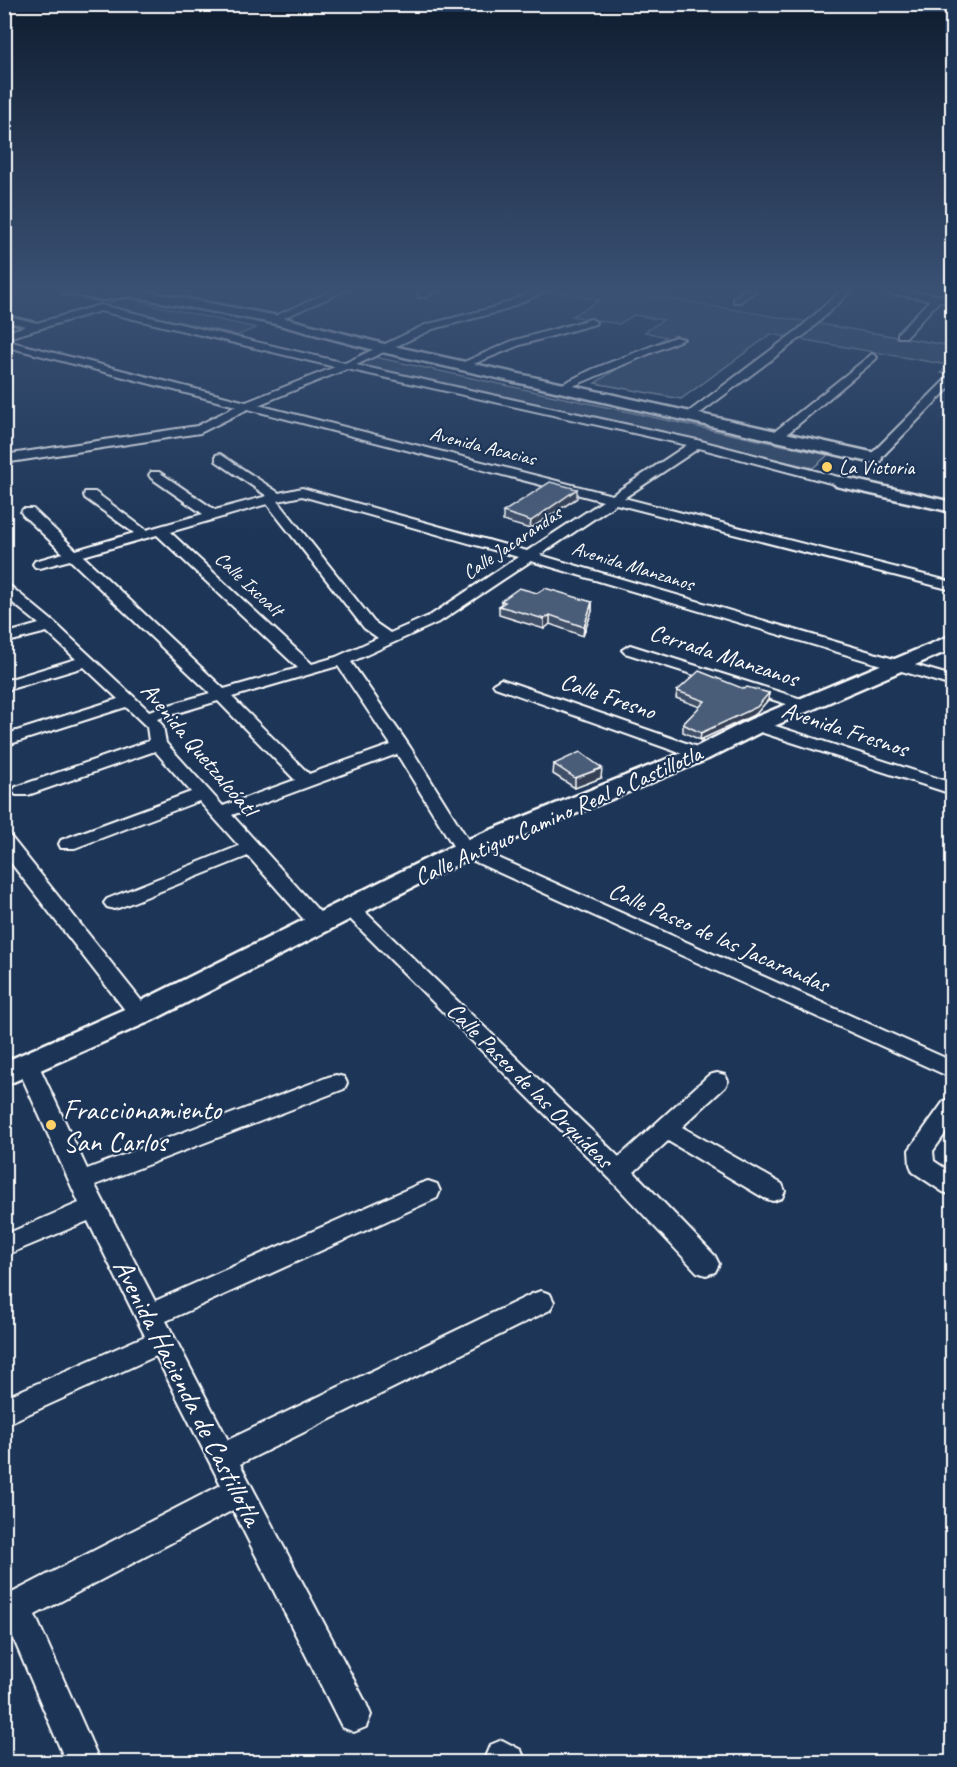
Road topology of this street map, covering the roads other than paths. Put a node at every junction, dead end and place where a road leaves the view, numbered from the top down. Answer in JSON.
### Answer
{"nodes":[{"id":1,"x":119,"y":372,"type":"edge"},
{"id":2,"x":330,"y":372,"type":"edge"},
{"id":3,"x":375,"y":372,"type":"edge"},
{"id":4,"x":496,"y":372,"type":"edge"},
{"id":5,"x":594,"y":372,"type":"edge"},
{"id":6,"x":748,"y":372,"type":"edge"},
{"id":7,"x":853,"y":372,"type":"edge"},
{"id":8,"x":952,"y":379,"type":"edge"},
{"id":9,"x":562,"y":387,"type":"junction"},
{"id":10,"x":247,"y":405,"type":"junction"},
{"id":11,"x":691,"y":416,"type":"junction"},
{"id":12,"x":778,"y":435,"type":"junction"},
{"id":13,"x":697,"y":444,"type":"junction"},
{"id":14,"x":220,"y":458,"type":"dead end"},
{"id":15,"x":874,"y":458,"type":"junction"},
{"id":16,"x":4,"y":459,"type":"edge"},
{"id":17,"x":156,"y":475,"type":"dead end"},
{"id":18,"x":842,"y":482,"type":"junction"},
{"id":19,"x":90,"y":495,"type":"dead end"},
{"id":20,"x":273,"y":498,"type":"junction"},
{"id":21,"x":614,"y":499,"type":"junction"},
{"id":22,"x":952,"y":507,"type":"edge"},
{"id":23,"x":28,"y":512,"type":"dead end"},
{"id":24,"x":213,"y":515,"type":"junction"},
{"id":25,"x":161,"y":531,"type":"junction"},
{"id":26,"x":145,"y":535,"type":"junction"},
{"id":27,"x":74,"y":555,"type":"junction"},
{"id":28,"x":530,"y":556,"type":"junction"},
{"id":29,"x":40,"y":564,"type":"dead end"},
{"id":30,"x":952,"y":586,"type":"edge"},
{"id":31,"x":6,"y":592,"type":"edge"},
{"id":32,"x":50,"y":626,"type":"junction"},
{"id":33,"x":4,"y":639,"type":"edge"},
{"id":34,"x":390,"y":640,"type":"junction"},
{"id":35,"x":952,"y":641,"type":"edge"},
{"id":36,"x":630,"y":650,"type":"dead end"},
{"id":37,"x":342,"y":660,"type":"junction"},
{"id":38,"x":87,"y":661,"type":"junction"},
{"id":39,"x":898,"y":665,"type":"junction"},
{"id":40,"x":308,"y":668,"type":"junction"},
{"id":41,"x":952,"y":681,"type":"edge"},
{"id":42,"x":501,"y":684,"type":"dead end"},
{"id":43,"x":4,"y":686,"type":"edge"},
{"id":44,"x":221,"y":695,"type":"junction"},
{"id":45,"x":129,"y":700,"type":"junction"},
{"id":46,"x":805,"y":705,"type":"junction"},
{"id":47,"x":146,"y":717,"type":"junction"},
{"id":48,"x":758,"y":725,"type":"junction"},
{"id":49,"x":4,"y":741,"type":"edge"},
{"id":50,"x":158,"y":744,"type":"junction"},
{"id":51,"x":401,"y":747,"type":"junction"},
{"id":52,"x":700,"y":754,"type":"junction"},
{"id":53,"x":306,"y":781,"type":"junction"},
{"id":54,"x":952,"y":789,"type":"edge"},
{"id":55,"x":22,"y":791,"type":"dead end"},
{"id":56,"x":202,"y":794,"type":"junction"},
{"id":57,"x":220,"y":813,"type":"junction"},
{"id":58,"x":4,"y":841,"type":"edge"},
{"id":59,"x":68,"y":844,"type":"dead end"},
{"id":60,"x":251,"y":848,"type":"junction"},
{"id":61,"x":465,"y":850,"type":"junction"},
{"id":62,"x":114,"y":903,"type":"dead end"},
{"id":63,"x":351,"y":909,"type":"junction"},
{"id":64,"x":320,"y":925,"type":"junction"},
{"id":65,"x":140,"y":1014,"type":"junction"},
{"id":66,"x":16,"y":1070,"type":"edge"},
{"id":67,"x":952,"y":1070,"type":"edge"},
{"id":68,"x":717,"y":1082,"type":"dead end"},
{"id":69,"x":336,"y":1083,"type":"dead end"},
{"id":70,"x":952,"y":1107,"type":"edge"},
{"id":71,"x":666,"y":1129,"type":"junction"},
{"id":72,"x":619,"y":1172,"type":"junction"},
{"id":73,"x":80,"y":1181,"type":"junction"},
{"id":74,"x":952,"y":1185,"type":"edge"},
{"id":75,"x":428,"y":1191,"type":"dead end"},
{"id":76,"x":773,"y":1191,"type":"dead end"},
{"id":77,"x":93,"y":1207,"type":"junction"},
{"id":78,"x":4,"y":1246,"type":"edge"},
{"id":79,"x":705,"y":1264,"type":"dead end"},
{"id":80,"x":541,"y":1302,"type":"dead end"},
{"id":81,"x":156,"y":1328,"type":"junction"},
{"id":82,"x":4,"y":1412,"type":"edge"},
{"id":83,"x":222,"y":1458,"type":"junction"},
{"id":84,"x":239,"y":1491,"type":"junction"},
{"id":85,"x":10,"y":1611,"type":"edge"},
{"id":86,"x":354,"y":1715,"type":"dead end"},
{"id":87,"x":82,"y":1762,"type":"edge"}],
"edges":[{"from":1,"to":10,"type":"street","name":"Avenida Acacias"},
{"from":2,"to":10,"type":"street"},
{"from":3,"to":13,"type":"street"},
{"from":4,"to":9,"type":"street"},
{"from":5,"to":9,"type":"street"},
{"from":6,"to":11,"type":"street"},
{"from":7,"to":12,"type":"street"},
{"from":8,"to":15,"type":"street"},
{"from":9,"to":11,"type":"street"},
{"from":10,"to":16,"type":"street"},
{"from":10,"to":21,"type":"street","name":"Avenida Acacias"},
{"from":11,"to":12,"type":"street"},
{"from":12,"to":15,"type":"street"},
{"from":13,"to":18,"type":"street"},
{"from":13,"to":21,"type":"street","name":"Calle Jacarandas"},
{"from":14,"to":20,"type":"street"},
{"from":15,"to":18,"type":"street"},
{"from":17,"to":24,"type":"street"},
{"from":18,"to":22,"type":"street"},
{"from":19,"to":26,"type":"street"},
{"from":20,"to":24,"type":"street"},
{"from":20,"to":28,"type":"street","name":"Avenida Manzanos"},
{"from":20,"to":34,"type":"street"},
{"from":21,"to":28,"type":"street","name":"Calle Jacarandas"},
{"from":21,"to":30,"type":"street","name":"Avenida Acacias"},
{"from":23,"to":27,"type":"street"},
{"from":24,"to":25,"type":"street"},
{"from":25,"to":26,"type":"street"},
{"from":25,"to":40,"type":"street","name":"Calle Ixcoalt"},
{"from":26,"to":27,"type":"street"},
{"from":27,"to":29,"type":"street"},
{"from":27,"to":44,"type":"street"},
{"from":28,"to":34,"type":"street","name":"Calle Jacarandas"},
{"from":28,"to":39,"type":"street","name":"Avenida Manzanos"},
{"from":31,"to":32,"type":"street","name":"Avenida Quetzalcóatl"},
{"from":32,"to":33,"type":"street"},
{"from":32,"to":38,"type":"street","name":"Avenida Quetzalcóatl"},
{"from":34,"to":37,"type":"street","name":"Calle Jacarandas"},
{"from":35,"to":39,"type":"street","name":"Calle Antiguo Camino Real a Castillotla"},
{"from":36,"to":46,"type":"street","name":"Cerrada Manzanos"},
{"from":37,"to":40,"type":"street","name":"Calle Jacarandas"},
{"from":37,"to":51,"type":"street"},
{"from":38,"to":43,"type":"street"},
{"from":38,"to":45,"type":"street","name":"Avenida Quetzalcóatl"},
{"from":39,"to":41,"type":"street","name":"Avenida Manzanos"},
{"from":39,"to":46,"type":"street","name":"Calle Antiguo Camino Real a Castillotla"},
{"from":40,"to":44,"type":"street","name":"Calle Jacarandas"},
{"from":42,"to":52,"type":"street","name":"Calle Fresno"},
{"from":44,"to":47,"type":"street","name":"Calle Jacarandas"},
{"from":44,"to":53,"type":"street"},
{"from":45,"to":47,"type":"street","name":"Avenida Quetzalcóatl"},
{"from":45,"to":49,"type":"street"},
{"from":46,"to":48,"type":"street","name":"Calle Antiguo Camino Real a Castillotla"},
{"from":47,"to":50,"type":"street","name":"Avenida Quetzalcóatl"},
{"from":48,"to":52,"type":"street","name":"Calle Antiguo Camino Real a Castillotla"},
{"from":48,"to":54,"type":"street","name":"Avenida Fresnos"},
{"from":50,"to":55,"type":"street"},
{"from":50,"to":56,"type":"street","name":"Avenida Quetzalcóatl"},
{"from":51,"to":53,"type":"street"},
{"from":51,"to":61,"type":"street"},
{"from":52,"to":61,"type":"street","name":"Calle Antiguo Camino Real a Castillotla"},
{"from":53,"to":57,"type":"street"},
{"from":56,"to":57,"type":"street","name":"Avenida Quetzalcóatl"},
{"from":56,"to":59,"type":"street"},
{"from":57,"to":60,"type":"street","name":"Avenida Quetzalcóatl"},
{"from":58,"to":65,"type":"street"},
{"from":60,"to":62,"type":"street"},
{"from":60,"to":64,"type":"street","name":"Avenida Quetzalcóatl"},
{"from":61,"to":63,"type":"street","name":"Calle Antiguo Camino Real a Castillotla"},
{"from":61,"to":67,"type":"street","name":"Calle Paseo de las Jacarandas"},
{"from":63,"to":64,"type":"street","name":"Calle Antiguo Camino Real a Castillotla"},
{"from":63,"to":72,"type":"street","name":"Calle Paseo de las Orquídeas"},
{"from":64,"to":65,"type":"street","name":"Calle Antiguo Camino Real a Castillotla"},
{"from":65,"to":66,"type":"street","name":"Calle Antiguo Camino Real a Castillotla"},
{"from":66,"to":73,"type":"street","name":"Avenida Hacienda de Castillotla"},
{"from":68,"to":71,"type":"street"},
{"from":69,"to":73,"type":"street"},
{"from":70,"to":74,"type":"street"},
{"from":71,"to":72,"type":"street"},
{"from":71,"to":76,"type":"street"},
{"from":72,"to":79,"type":"street","name":"Calle Paseo de las Orquídeas"},
{"from":73,"to":77,"type":"street","name":"Avenida Hacienda de Castillotla"},
{"from":75,"to":81,"type":"street"},
{"from":77,"to":78,"type":"street"},
{"from":77,"to":81,"type":"street","name":"Avenida Hacienda de Castillotla"},
{"from":80,"to":83,"type":"street"},
{"from":81,"to":82,"type":"street"},
{"from":81,"to":83,"type":"street","name":"Avenida Hacienda de Castillotla"},
{"from":83,"to":84,"type":"street","name":"Avenida Hacienda de Castillotla"},
{"from":84,"to":85,"type":"street"},
{"from":84,"to":86,"type":"street","name":"Avenida Hacienda de Castillotla"},
{"from":85,"to":87,"type":"street"}]}
